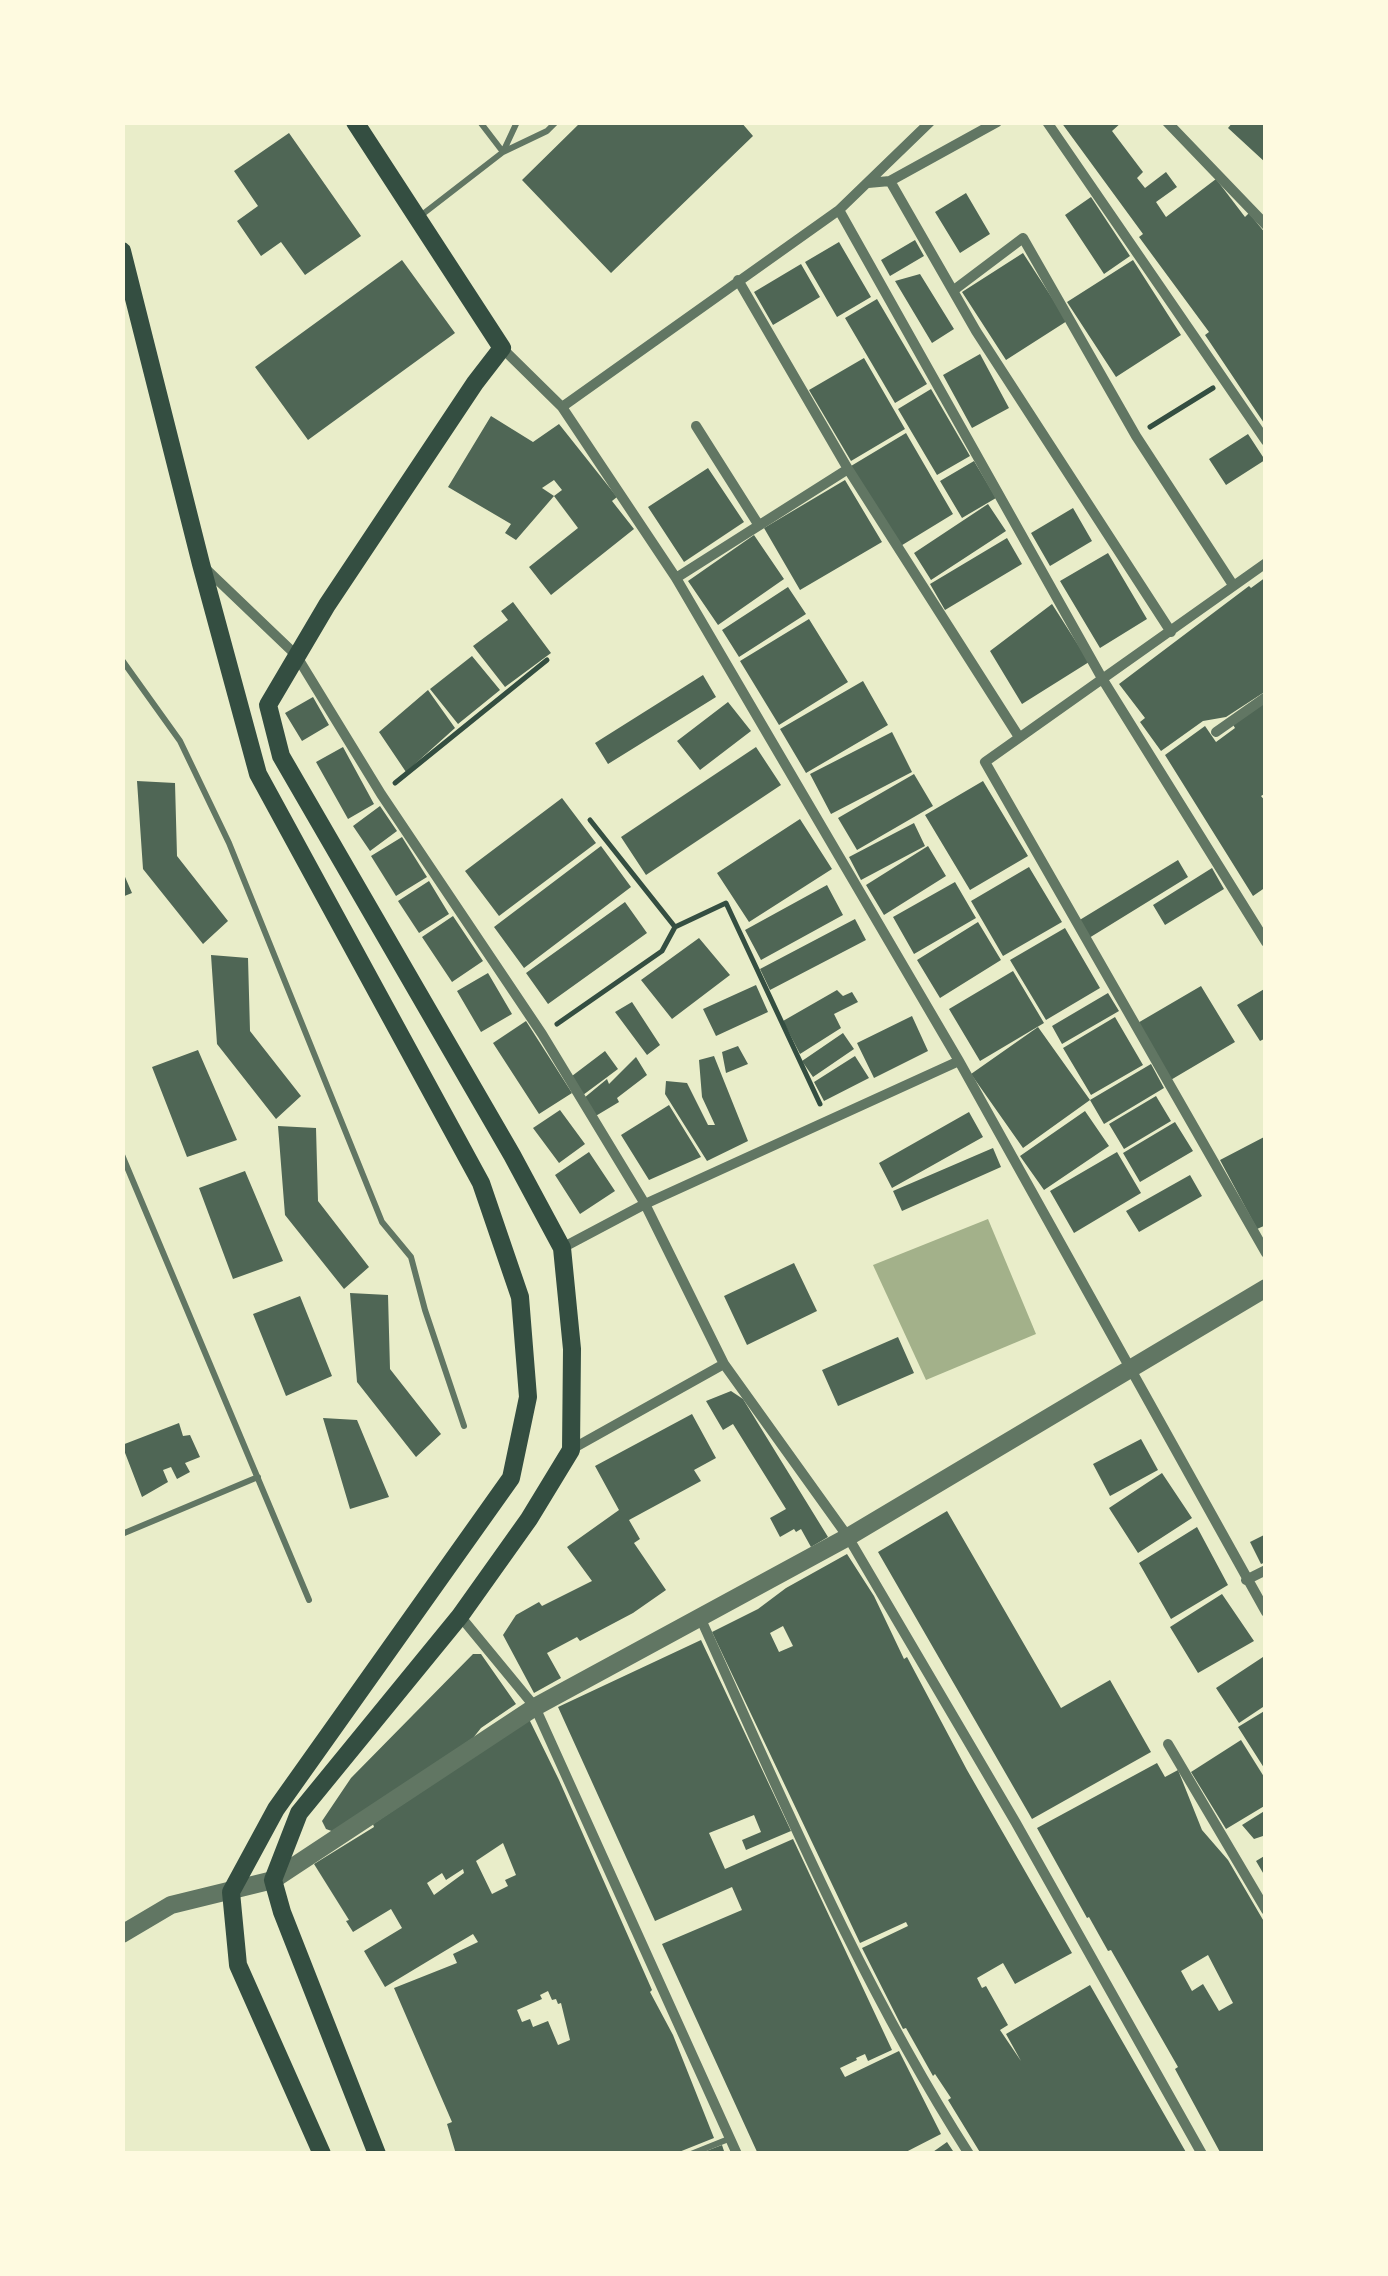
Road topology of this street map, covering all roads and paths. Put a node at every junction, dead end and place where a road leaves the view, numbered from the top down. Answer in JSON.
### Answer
{"nodes":[{"id":1,"x":355,"y":122,"type":"edge"},
{"id":2,"x":480,"y":122,"type":"edge"},
{"id":3,"x":517,"y":122,"type":"edge"},
{"id":4,"x":556,"y":122,"type":"edge"},
{"id":5,"x":930,"y":122,"type":"edge"},
{"id":6,"x":997,"y":122,"type":"edge"},
{"id":7,"x":1047,"y":122,"type":"edge"},
{"id":8,"x":1167,"y":122,"type":"edge"},
{"id":9,"x":503,"y":152,"type":"junction"},
{"id":10,"x":890,"y":181,"type":"junction"},
{"id":11,"x":866,"y":184,"type":"junction"},
{"id":12,"x":839,"y":210,"type":"junction"},
{"id":13,"x":417,"y":219,"type":"junction"},
{"id":14,"x":1266,"y":225,"type":"edge"},
{"id":15,"x":122,"y":251,"type":"edge"},
{"id":16,"x":738,"y":280,"type":"junction"},
{"id":17,"x":954,"y":290,"type":"junction"},
{"id":18,"x":502,"y":348,"type":"junction"},
{"id":19,"x":1224,"y":382,"type":"junction"},
{"id":20,"x":562,"y":407,"type":"junction"},
{"id":21,"x":696,"y":426,"type":"dead end"},
{"id":22,"x":1136,"y":436,"type":"junction"},
{"id":23,"x":1266,"y":441,"type":"edge"},
{"id":24,"x":848,"y":469,"type":"junction"},
{"id":25,"x":758,"y":524,"type":"junction"},
{"id":26,"x":1266,"y":563,"type":"edge"},
{"id":27,"x":201,"y":564,"type":"junction"},
{"id":28,"x":676,"y":578,"type":"junction"},
{"id":29,"x":1233,"y":585,"type":"junction"},
{"id":30,"x":1172,"y":632,"type":"junction"},
{"id":31,"x":296,"y":654,"type":"junction"},
{"id":32,"x":122,"y":660,"type":"edge"},
{"id":33,"x":548,"y":660,"type":"dead end"},
{"id":34,"x":1103,"y":680,"type":"junction"},
{"id":35,"x":1266,"y":697,"type":"edge"},
{"id":36,"x":1216,"y":732,"type":"dead end"},
{"id":37,"x":1019,"y":737,"type":"junction"},
{"id":38,"x":381,"y":794,"type":"junction"},
{"id":39,"x":590,"y":820,"type":"dead end"},
{"id":40,"x":675,"y":927,"type":"junction"},
{"id":41,"x":1266,"y":942,"type":"edge"},
{"id":42,"x":542,"y":1034,"type":"junction"},
{"id":43,"x":446,"y":1042,"type":"junction"},
{"id":44,"x":414,"y":1060,"type":"junction"},
{"id":45,"x":959,"y":1061,"type":"junction"},
{"id":46,"x":828,"y":1121,"type":"junction"},
{"id":47,"x":122,"y":1155,"type":"edge"},
{"id":48,"x":645,"y":1204,"type":"junction"},
{"id":49,"x":562,"y":1248,"type":"junction"},
{"id":50,"x":1266,"y":1253,"type":"edge"},
{"id":51,"x":1266,"y":1288,"type":"edge"},
{"id":52,"x":724,"y":1364,"type":"junction"},
{"id":53,"x":1128,"y":1368,"type":"junction"},
{"id":54,"x":464,"y":1426,"type":"dead end"},
{"id":55,"x":571,"y":1450,"type":"junction"},
{"id":56,"x":258,"y":1477,"type":"junction"},
{"id":57,"x":122,"y":1534,"type":"edge"},
{"id":58,"x":848,"y":1537,"type":"junction"},
{"id":59,"x":1266,"y":1570,"type":"edge"},
{"id":60,"x":1246,"y":1580,"type":"junction"},
{"id":61,"x":309,"y":1600,"type":"dead end"},
{"id":62,"x":1266,"y":1612,"type":"edge"},
{"id":63,"x":699,"y":1615,"type":"junction"},
{"id":64,"x":460,"y":1616,"type":"junction"},
{"id":65,"x":535,"y":1707,"type":"junction"},
{"id":66,"x":1168,"y":1744,"type":"dead end"},
{"id":67,"x":273,"y":1880,"type":"junction"},
{"id":68,"x":230,"y":1892,"type":"junction"},
{"id":69,"x":1266,"y":1910,"type":"edge"},
{"id":70,"x":122,"y":1934,"type":"edge"},
{"id":71,"x":731,"y":2138,"type":"junction"},
{"id":72,"x":322,"y":2154,"type":"edge"},
{"id":73,"x":377,"y":2154,"type":"edge"},
{"id":74,"x":691,"y":2154,"type":"edge"},
{"id":75,"x":737,"y":2154,"type":"edge"},
{"id":76,"x":970,"y":2154,"type":"edge"},
{"id":77,"x":1202,"y":2154,"type":"edge"}],
"edges":[{"from":1,"to":13,"type":"main road"},
{"from":2,"to":9,"type":"lane"},
{"from":3,"to":9,"type":"lane"},
{"from":4,"to":9,"type":"lane"},
{"from":5,"to":11,"type":"street"},
{"from":6,"to":10,"type":"street"},
{"from":7,"to":19,"type":"street"},
{"from":8,"to":14,"type":"street"},
{"from":9,"to":13,"type":"lane"},
{"from":10,"to":11,"type":"street"},
{"from":10,"to":17,"type":"street"},
{"from":11,"to":12,"type":"street"},
{"from":12,"to":16,"type":"street"},
{"from":12,"to":34,"type":"street"},
{"from":13,"to":18,"type":"main road"},
{"from":15,"to":27,"type":"main road"},
{"from":16,"to":20,"type":"street"},
{"from":16,"to":24,"type":"street"},
{"from":17,"to":22,"type":"street"},
{"from":17,"to":30,"type":"street"},
{"from":18,"to":20,"type":"street"},
{"from":18,"to":31,"type":"main road"},
{"from":19,"to":22,"type":"path"},
{"from":19,"to":23,"type":"street"},
{"from":20,"to":28,"type":"street"},
{"from":21,"to":25,"type":"street"},
{"from":22,"to":29,"type":"street"},
{"from":24,"to":25,"type":"street"},
{"from":24,"to":37,"type":"street"},
{"from":25,"to":28,"type":"street"},
{"from":26,"to":29,"type":"street"},
{"from":27,"to":31,"type":"street"},
{"from":27,"to":44,"type":"main road"},
{"from":28,"to":45,"type":"street"},
{"from":29,"to":30,"type":"street"},
{"from":30,"to":34,"type":"street"},
{"from":31,"to":38,"type":"street"},
{"from":31,"to":43,"type":"main road"},
{"from":32,"to":54,"type":"lane"},
{"from":33,"to":38,"type":"path"},
{"from":34,"to":37,"type":"street"},
{"from":34,"to":41,"type":"street"},
{"from":35,"to":36,"type":"street"},
{"from":37,"to":50,"type":"street"},
{"from":38,"to":42,"type":"street"},
{"from":39,"to":40,"type":"path"},
{"from":40,"to":42,"type":"path"},
{"from":40,"to":46,"type":"path"},
{"from":42,"to":48,"type":"street"},
{"from":43,"to":44,"type":"main road"},
{"from":43,"to":49,"type":"main road"},
{"from":44,"to":68,"type":"main road"},
{"from":45,"to":46,"type":"street"},
{"from":45,"to":53,"type":"street"},
{"from":46,"to":48,"type":"street"},
{"from":47,"to":56,"type":"lane"},
{"from":48,"to":49,"type":"street"},
{"from":48,"to":52,"type":"street"},
{"from":49,"to":55,"type":"main road"},
{"from":51,"to":53,"type":"street"},
{"from":52,"to":55,"type":"street"},
{"from":52,"to":58,"type":"street"},
{"from":53,"to":58,"type":"street"},
{"from":53,"to":60,"type":"street"},
{"from":55,"to":64,"type":"main road"},
{"from":56,"to":57,"type":"lane"},
{"from":56,"to":61,"type":"lane"},
{"from":58,"to":63,"type":"street"},
{"from":58,"to":77,"type":"street"},
{"from":59,"to":60,"type":"street"},
{"from":60,"to":62,"type":"street"},
{"from":63,"to":65,"type":"street"},
{"from":63,"to":76,"type":"street"},
{"from":64,"to":65,"type":"street"},
{"from":64,"to":67,"type":"main road"},
{"from":65,"to":67,"type":"street"},
{"from":65,"to":71,"type":"street"},
{"from":66,"to":69,"type":"street"},
{"from":67,"to":68,"type":"street"},
{"from":67,"to":73,"type":"main road"},
{"from":68,"to":70,"type":"street"},
{"from":68,"to":72,"type":"main road"},
{"from":71,"to":74,"type":"lane"},
{"from":71,"to":75,"type":"street"}]}
